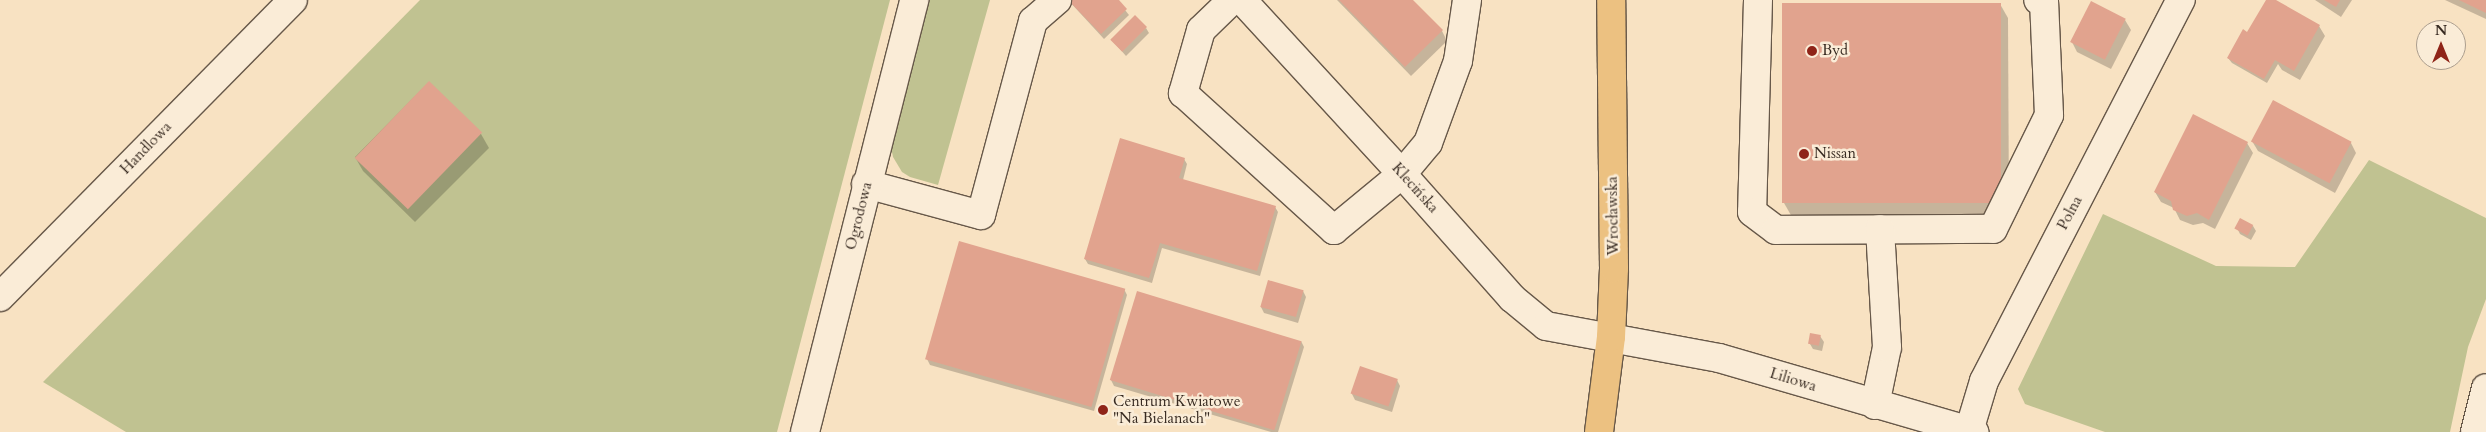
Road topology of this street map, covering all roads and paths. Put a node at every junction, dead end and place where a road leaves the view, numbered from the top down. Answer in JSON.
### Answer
{"nodes":[{"id":1,"x":293,"y":0,"type":"edge"},
{"id":2,"x":914,"y":0,"type":"edge"},
{"id":3,"x":1057,"y":0,"type":"edge"},
{"id":4,"x":1232,"y":0,"type":"edge"},
{"id":5,"x":1242,"y":0,"type":"edge"},
{"id":6,"x":1467,"y":0,"type":"edge"},
{"id":7,"x":1611,"y":0,"type":"edge"},
{"id":8,"x":1758,"y":0,"type":"edge"},
{"id":9,"x":2038,"y":0,"type":"edge"},
{"id":10,"x":2181,"y":0,"type":"edge"},
{"id":11,"x":1402,"y":174,"type":"junction"},
{"id":12,"x":866,"y":184,"type":"junction"},
{"id":13,"x":1880,"y":229,"type":"junction"},
{"id":14,"x":0,"y":297,"type":"edge"},
{"id":15,"x":1611,"y":337,"type":"junction"},
{"id":16,"x":2486,"y":388,"type":"edge"},
{"id":17,"x":1875,"y":404,"type":"junction"},
{"id":18,"x":1972,"y":431,"type":"edge"},
{"id":19,"x":805,"y":432,"type":"edge"},
{"id":20,"x":1599,"y":432,"type":"edge"},
{"id":21,"x":2474,"y":432,"type":"edge"}],
"edges":[{"from":1,"to":14,"type":"street","name":"Handlowa"},
{"from":2,"to":12,"type":"street","name":"Ogrodowa"},
{"from":3,"to":12,"type":"street"},
{"from":4,"to":11,"type":"street"},
{"from":5,"to":11,"type":"street","name":"Klecińska"},
{"from":6,"to":11,"type":"street"},
{"from":7,"to":15,"type":"main road","name":"Wrocławska"},
{"from":8,"to":13,"type":"street"},
{"from":9,"to":13,"type":"street"},
{"from":10,"to":18,"type":"street","name":"Polna"},
{"from":11,"to":15,"type":"street","name":"Klecińska"},
{"from":12,"to":19,"type":"street","name":"Ogrodowa"},
{"from":13,"to":17,"type":"street"},
{"from":15,"to":17,"type":"street","name":"Liliowa"},
{"from":15,"to":20,"type":"main road","name":"Wrocławska"},
{"from":16,"to":21,"type":"street"},
{"from":17,"to":18,"type":"street","name":"Liliowa"}]}
